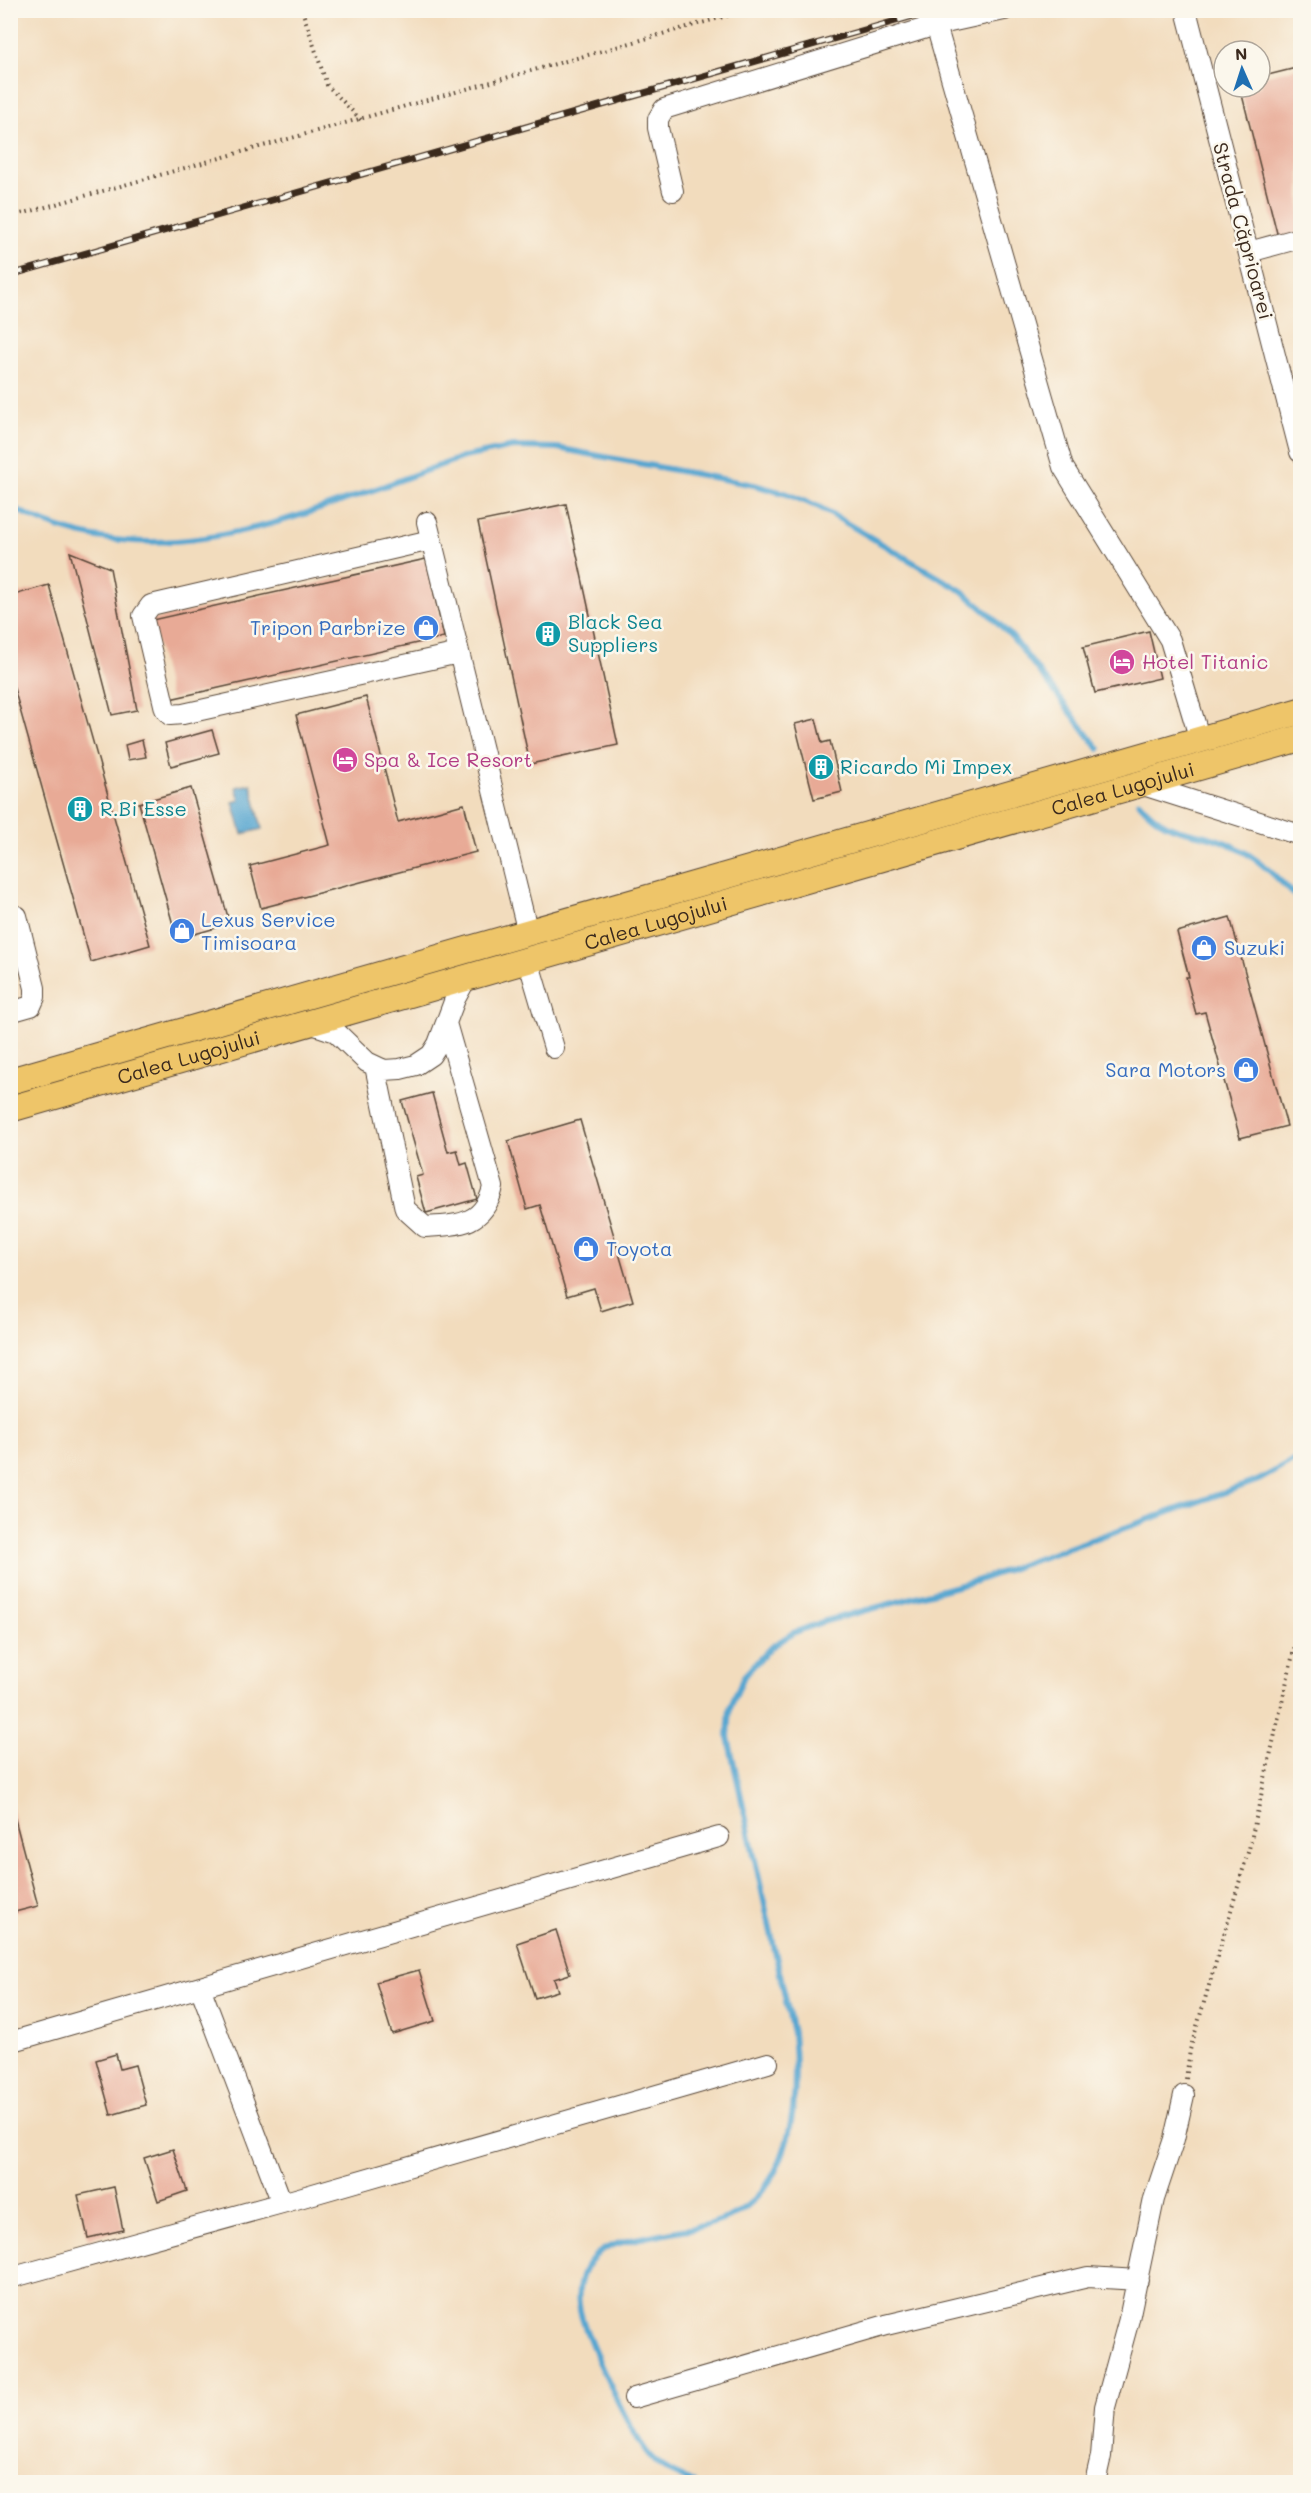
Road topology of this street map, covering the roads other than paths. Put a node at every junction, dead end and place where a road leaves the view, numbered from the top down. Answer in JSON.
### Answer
{"nodes":[{"id":1,"x":1004,"y":10,"type":"edge"},
{"id":2,"x":1186,"y":10,"type":"edge"},
{"id":3,"x":936,"y":25,"type":"junction"},
{"id":4,"x":673,"y":191,"type":"dead end"},
{"id":5,"x":1300,"y":238,"type":"edge"},
{"id":6,"x":1249,"y":252,"type":"junction"},
{"id":7,"x":1300,"y":452,"type":"edge"},
{"id":8,"x":459,"y":653,"type":"junction"},
{"id":9,"x":1300,"y":711,"type":"edge"},
{"id":10,"x":1300,"y":738,"type":"edge"},
{"id":11,"x":1200,"y":740,"type":"junction"},
{"id":12,"x":1140,"y":784,"type":"junction"},
{"id":13,"x":1300,"y":835,"type":"edge"},
{"id":14,"x":17,"y":916,"type":"dead end"},
{"id":15,"x":528,"y":933,"type":"junction"},
{"id":16,"x":528,"y":960,"type":"junction"},
{"id":17,"x":467,"y":977,"type":"junction"},
{"id":18,"x":10,"y":1012,"type":"edge"},
{"id":19,"x":309,"y":1023,"type":"junction"},
{"id":20,"x":446,"y":1023,"type":"junction"},
{"id":21,"x":554,"y":1048,"type":"dead end"},
{"id":22,"x":375,"y":1066,"type":"junction"},
{"id":23,"x":10,"y":1081,"type":"edge"},
{"id":24,"x":10,"y":1109,"type":"edge"},
{"id":25,"x":719,"y":1837,"type":"dead end"},
{"id":26,"x":200,"y":1987,"type":"junction"},
{"id":27,"x":10,"y":2042,"type":"edge"},
{"id":28,"x":768,"y":2063,"type":"dead end"},
{"id":29,"x":1184,"y":2095,"type":"road end"},
{"id":30,"x":282,"y":2203,"type":"junction"},
{"id":31,"x":10,"y":2278,"type":"edge"},
{"id":32,"x":1138,"y":2280,"type":"junction"},
{"id":33,"x":634,"y":2398,"type":"dead end"},
{"id":34,"x":1095,"y":2482,"type":"edge"}],
"edges":[{"from":1,"to":3,"type":"street"},
{"from":2,"to":6,"type":"street","name":"Strada Căprioarei"},
{"from":3,"to":4,"type":"street"},
{"from":3,"to":11,"type":"street"},
{"from":5,"to":6,"type":"street"},
{"from":6,"to":7,"type":"street","name":"Strada Căprioarei"},
{"from":8,"to":8,"type":"street"},
{"from":8,"to":15,"type":"street"},
{"from":9,"to":11,"type":"main road","name":"Calea Lugojului"},
{"from":10,"to":12,"type":"main road","name":"Calea Lugojului"},
{"from":11,"to":15,"type":"main road","name":"Calea Lugojului"},
{"from":12,"to":13,"type":"street"},
{"from":12,"to":16,"type":"main road","name":"Calea Lugojului"},
{"from":14,"to":18,"type":"street"},
{"from":15,"to":23,"type":"main road","name":"Calea Lugojului"},
{"from":16,"to":17,"type":"main road","name":"Calea Lugojului"},
{"from":16,"to":21,"type":"street"},
{"from":17,"to":19,"type":"main road","name":"Calea Lugojului"},
{"from":17,"to":20,"type":"street"},
{"from":19,"to":22,"type":"street"},
{"from":19,"to":24,"type":"main road","name":"Calea Lugojului"},
{"from":20,"to":22,"type":"street"},
{"from":20,"to":22,"type":"street"},
{"from":25,"to":26,"type":"street"},
{"from":26,"to":27,"type":"street"},
{"from":26,"to":30,"type":"street"},
{"from":28,"to":30,"type":"street"},
{"from":29,"to":32,"type":"street"},
{"from":30,"to":31,"type":"street"},
{"from":32,"to":33,"type":"street"},
{"from":32,"to":34,"type":"street"}]}
